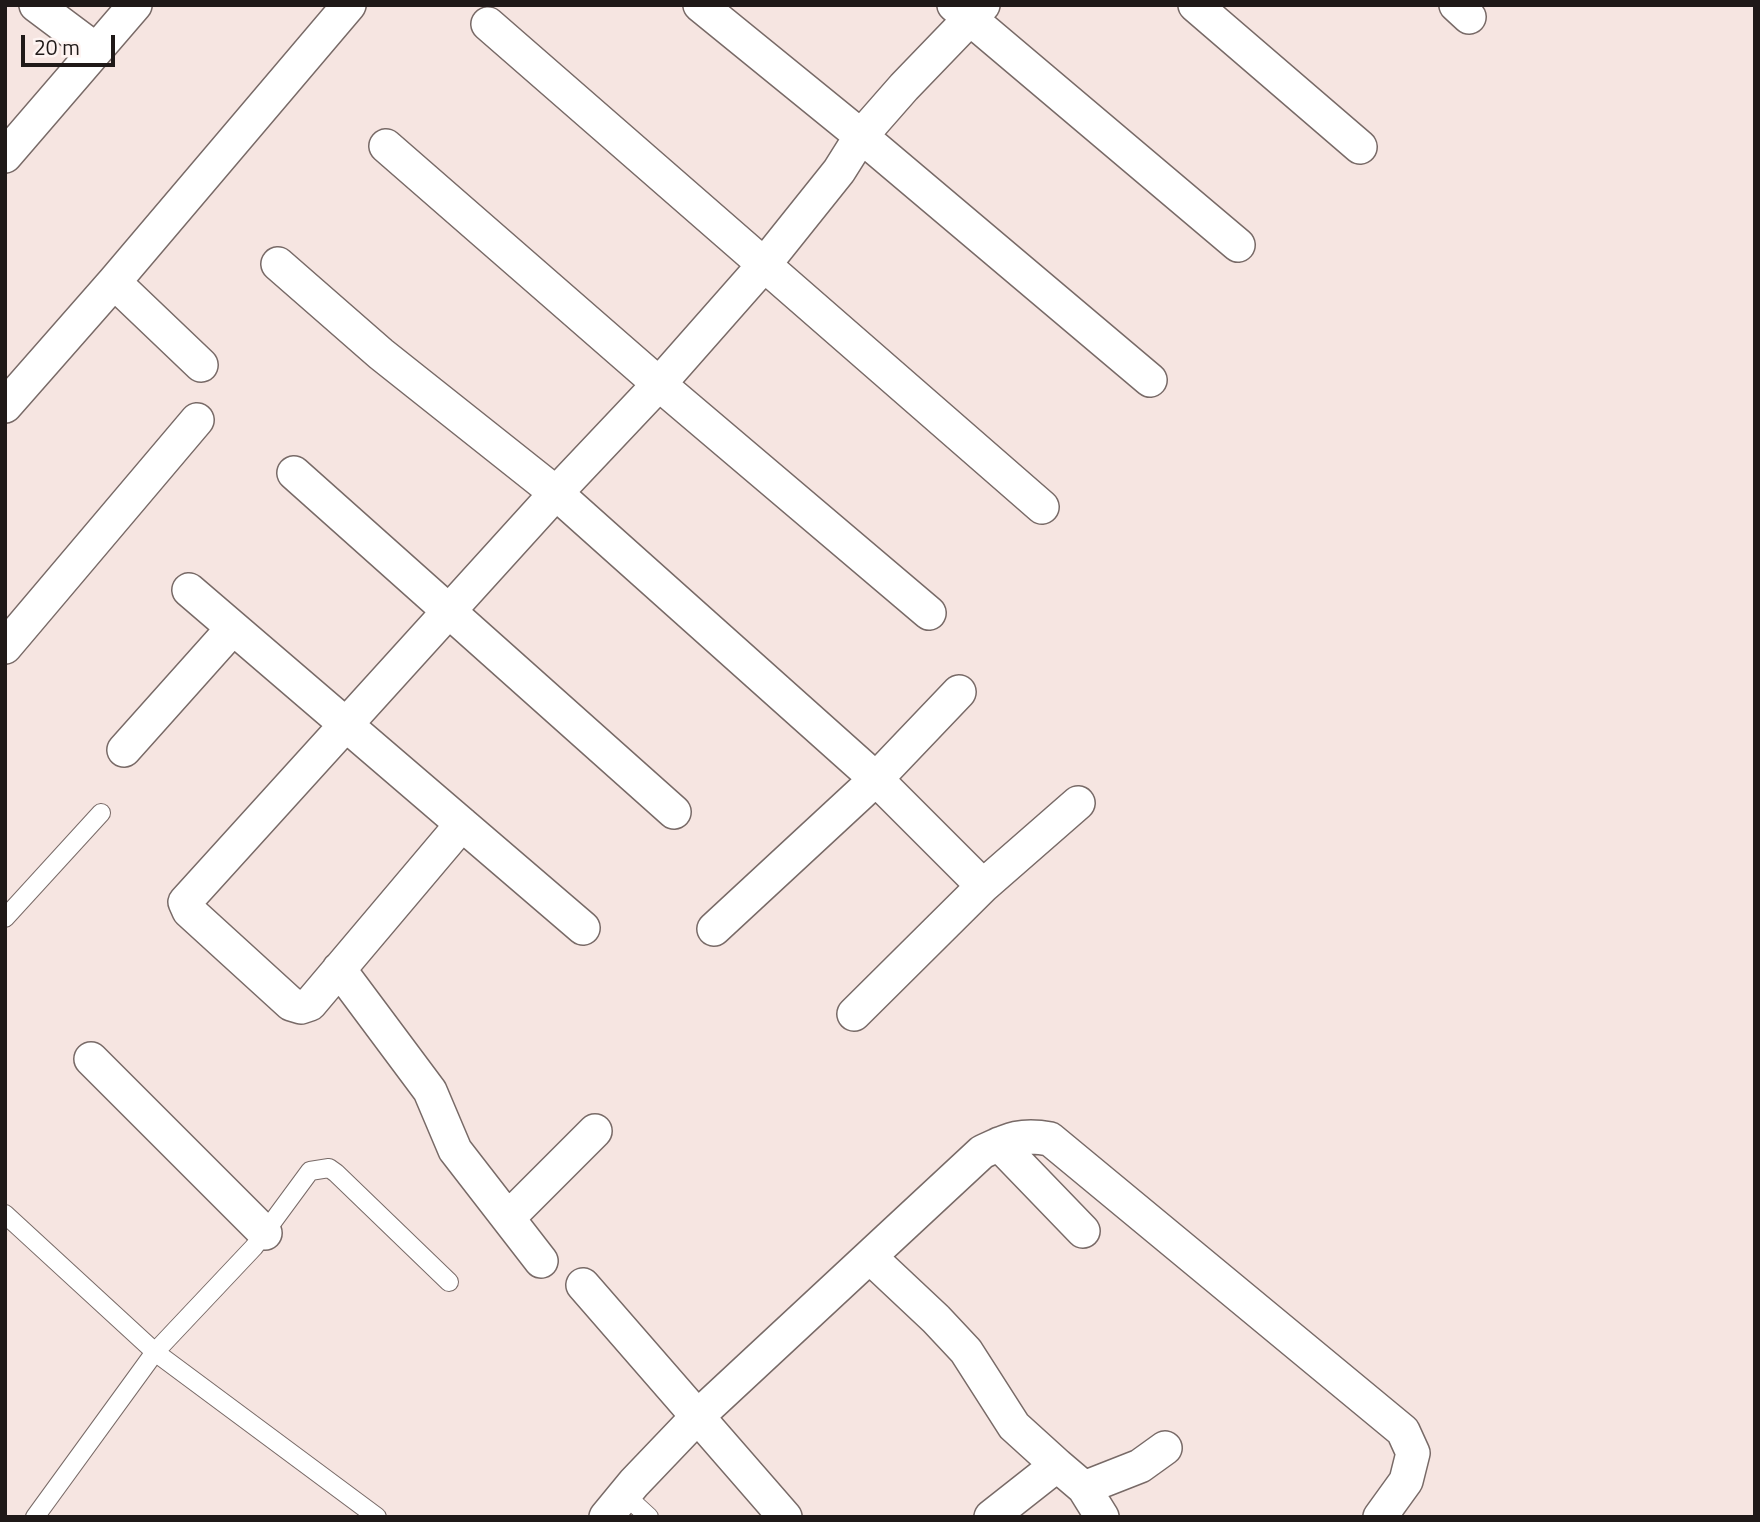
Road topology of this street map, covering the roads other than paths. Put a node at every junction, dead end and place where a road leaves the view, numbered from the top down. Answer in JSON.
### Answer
{"nodes":[{"id":1,"x":36,"y":5,"type":"edge"},
{"id":2,"x":135,"y":5,"type":"edge"},
{"id":3,"x":349,"y":5,"type":"edge"},
{"id":4,"x":700,"y":5,"type":"edge"},
{"id":5,"x":1195,"y":5,"type":"edge"},
{"id":6,"x":969,"y":10,"type":"edge"},
{"id":7,"x":488,"y":24,"type":"dead end"},
{"id":8,"x":96,"y":50,"type":"junction"},
{"id":9,"x":862,"y":136,"type":"junction"},
{"id":10,"x":386,"y":146,"type":"dead end"},
{"id":11,"x":1360,"y":146,"type":"dead end"},
{"id":12,"x":5,"y":156,"type":"edge"},
{"id":13,"x":1238,"y":245,"type":"dead end"},
{"id":14,"x":278,"y":264,"type":"dead end"},
{"id":15,"x":763,"y":265,"type":"junction"},
{"id":16,"x":114,"y":282,"type":"junction"},
{"id":17,"x":201,"y":365,"type":"dead end"},
{"id":18,"x":1150,"y":380,"type":"dead end"},
{"id":19,"x":659,"y":384,"type":"junction"},
{"id":20,"x":5,"y":406,"type":"edge"},
{"id":21,"x":197,"y":421,"type":"dead end"},
{"id":22,"x":294,"y":473,"type":"dead end"},
{"id":23,"x":556,"y":493,"type":"junction"},
{"id":24,"x":1042,"y":507,"type":"dead end"},
{"id":25,"x":189,"y":590,"type":"dead end"},
{"id":26,"x":449,"y":611,"type":"junction"},
{"id":27,"x":929,"y":613,"type":"dead end"},
{"id":28,"x":233,"y":628,"type":"junction"},
{"id":29,"x":5,"y":647,"type":"edge"},
{"id":30,"x":959,"y":692,"type":"dead end"},
{"id":31,"x":347,"y":726,"type":"junction"},
{"id":32,"x":124,"y":750,"type":"dead end"},
{"id":33,"x":876,"y":779,"type":"junction"},
{"id":34,"x":1079,"y":803,"type":"dead end"},
{"id":35,"x":674,"y":812,"type":"dead end"},
{"id":36,"x":101,"y":813,"type":"dead end"},
{"id":37,"x":462,"y":824,"type":"junction"},
{"id":38,"x":983,"y":886,"type":"junction"},
{"id":39,"x":5,"y":918,"type":"edge"},
{"id":40,"x":583,"y":928,"type":"dead end"},
{"id":41,"x":714,"y":929,"type":"dead end"},
{"id":42,"x":339,"y":969,"type":"junction"},
{"id":43,"x":854,"y":1014,"type":"dead end"},
{"id":44,"x":91,"y":1059,"type":"dead end"},
{"id":45,"x":595,"y":1131,"type":"dead end"},
{"id":46,"x":999,"y":1144,"type":"junction"},
{"id":47,"x":5,"y":1214,"type":"edge"},
{"id":48,"x":508,"y":1218,"type":"junction"},
{"id":49,"x":1083,"y":1231,"type":"dead end"},
{"id":50,"x":265,"y":1233,"type":"junction"},
{"id":51,"x":870,"y":1257,"type":"junction"},
{"id":52,"x":541,"y":1261,"type":"dead end"},
{"id":53,"x":449,"y":1282,"type":"dead end"},
{"id":54,"x":583,"y":1285,"type":"dead end"},
{"id":55,"x":155,"y":1352,"type":"junction"},
{"id":56,"x":698,"y":1416,"type":"junction"},
{"id":57,"x":1165,"y":1448,"type":"dead end"},
{"id":58,"x":1057,"y":1465,"type":"junction"},
{"id":59,"x":1084,"y":1488,"type":"junction"},
{"id":60,"x":615,"y":1506,"type":"edge"},
{"id":61,"x":35,"y":1517,"type":"edge"},
{"id":62,"x":377,"y":1517,"type":"edge"},
{"id":63,"x":649,"y":1517,"type":"edge"},
{"id":64,"x":785,"y":1517,"type":"edge"},
{"id":65,"x":991,"y":1517,"type":"edge"},
{"id":66,"x":1102,"y":1517,"type":"edge"},
{"id":67,"x":1380,"y":1517,"type":"edge"}],
"edges":[{"from":1,"to":8,"type":"street"},
{"from":2,"to":8,"type":"street"},
{"from":3,"to":16,"type":"street"},
{"from":4,"to":9,"type":"street"},
{"from":5,"to":11,"type":"street"},
{"from":6,"to":9,"type":"street"},
{"from":6,"to":13,"type":"street"},
{"from":7,"to":15,"type":"street"},
{"from":8,"to":12,"type":"street"},
{"from":9,"to":15,"type":"street"},
{"from":9,"to":18,"type":"street"},
{"from":10,"to":19,"type":"street"},
{"from":14,"to":23,"type":"street"},
{"from":15,"to":19,"type":"street"},
{"from":15,"to":24,"type":"street"},
{"from":16,"to":17,"type":"street"},
{"from":16,"to":20,"type":"street"},
{"from":19,"to":23,"type":"street"},
{"from":19,"to":27,"type":"street"},
{"from":21,"to":29,"type":"street"},
{"from":22,"to":26,"type":"street"},
{"from":23,"to":26,"type":"street"},
{"from":23,"to":33,"type":"street"},
{"from":25,"to":28,"type":"street"},
{"from":26,"to":31,"type":"street"},
{"from":26,"to":35,"type":"street"},
{"from":28,"to":31,"type":"street"},
{"from":28,"to":32,"type":"street"},
{"from":30,"to":33,"type":"street"},
{"from":31,"to":37,"type":"street"},
{"from":31,"to":42,"type":"street"},
{"from":33,"to":38,"type":"street"},
{"from":33,"to":41,"type":"street"},
{"from":34,"to":38,"type":"street"},
{"from":36,"to":39,"type":"lane"},
{"from":37,"to":40,"type":"street"},
{"from":37,"to":42,"type":"street"},
{"from":38,"to":43,"type":"street"},
{"from":42,"to":48,"type":"street"},
{"from":44,"to":50,"type":"street"},
{"from":45,"to":48,"type":"street"},
{"from":46,"to":49,"type":"street"},
{"from":46,"to":51,"type":"street"},
{"from":46,"to":67,"type":"street"},
{"from":47,"to":55,"type":"lane"},
{"from":48,"to":52,"type":"street"},
{"from":50,"to":53,"type":"lane"},
{"from":50,"to":55,"type":"lane"},
{"from":51,"to":56,"type":"street"},
{"from":51,"to":58,"type":"street"},
{"from":54,"to":56,"type":"street"},
{"from":55,"to":61,"type":"lane"},
{"from":55,"to":62,"type":"lane"},
{"from":56,"to":60,"type":"street"},
{"from":56,"to":64,"type":"street"},
{"from":57,"to":59,"type":"street"},
{"from":58,"to":59,"type":"street"},
{"from":58,"to":65,"type":"street"},
{"from":59,"to":66,"type":"street"},
{"from":60,"to":63,"type":"lane"}]}
